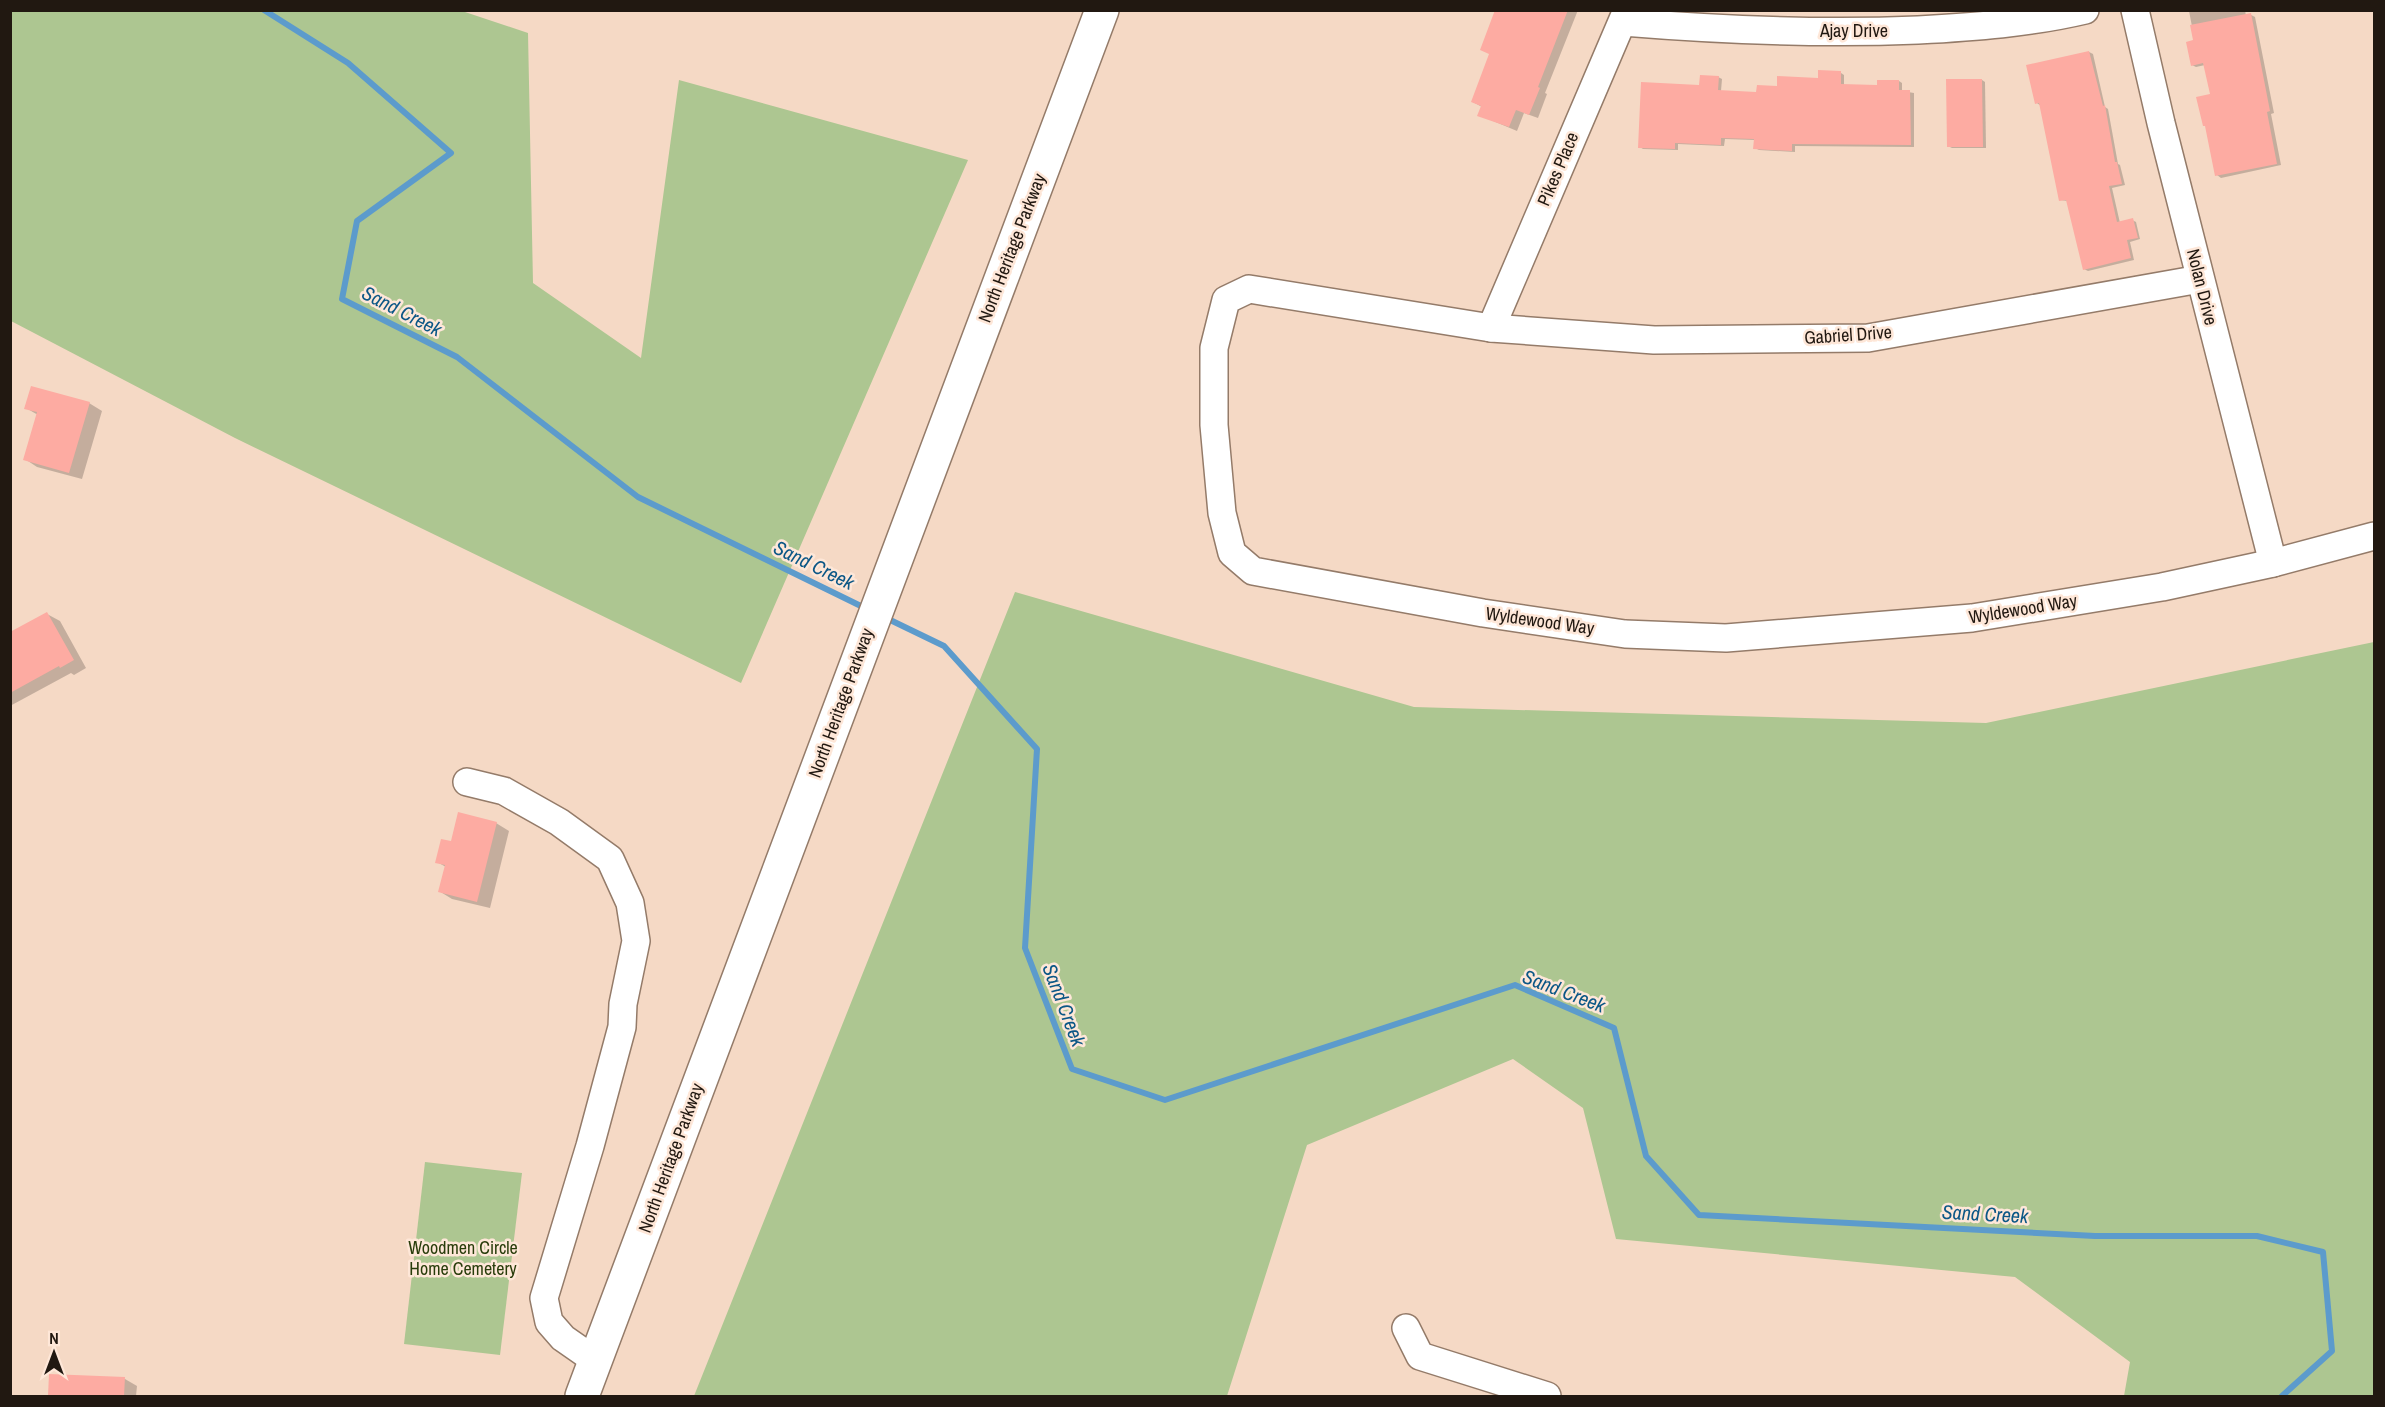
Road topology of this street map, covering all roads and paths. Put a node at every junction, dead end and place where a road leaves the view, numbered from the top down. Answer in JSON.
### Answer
{"nodes":[{"id":1,"x":1102,"y":10,"type":"edge"},
{"id":2,"x":2085,"y":10,"type":"edge"},
{"id":3,"x":2134,"y":10,"type":"edge"},
{"id":4,"x":1625,"y":16,"type":"edge"},
{"id":5,"x":2200,"y":279,"type":"junction"},
{"id":6,"x":1491,"y":328,"type":"junction"},
{"id":7,"x":2374,"y":536,"type":"edge"},
{"id":8,"x":2273,"y":563,"type":"junction"},
{"id":9,"x":467,"y":782,"type":"dead end"},
{"id":10,"x":1406,"y":1328,"type":"dead end"},
{"id":11,"x":596,"y":1361,"type":"junction"},
{"id":12,"x":582,"y":1396,"type":"edge"},
{"id":13,"x":1547,"y":1396,"type":"edge"}],
"edges":[{"from":1,"to":11,"type":"main road","name":"North Heritage Parkway"},
{"from":2,"to":4,"type":"street","name":"Ajay Drive"},
{"from":3,"to":5,"type":"street","name":"Nolan Drive"},
{"from":4,"to":6,"type":"street","name":"Pikes Place"},
{"from":5,"to":6,"type":"street","name":"Gabriel Drive"},
{"from":5,"to":8,"type":"street","name":"Nolan Drive"},
{"from":6,"to":8,"type":"street","name":"Wyldewood Way"},
{"from":7,"to":8,"type":"street","name":"Wyldewood Way"},
{"from":9,"to":11,"type":"street"},
{"from":10,"to":13,"type":"street"},
{"from":11,"to":12,"type":"main road","name":"North Heritage Parkway"}]}
